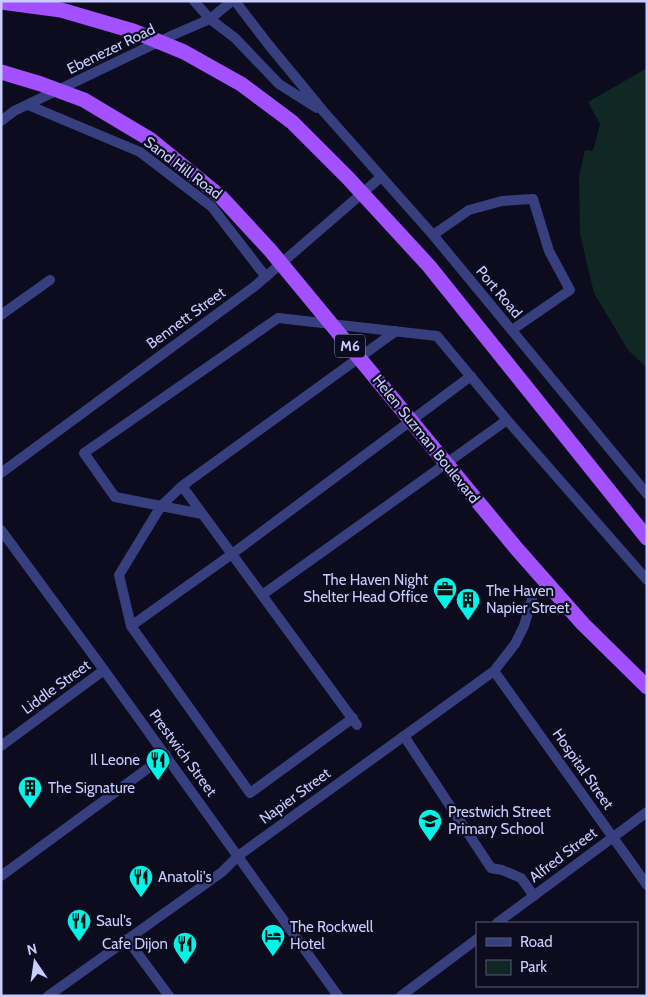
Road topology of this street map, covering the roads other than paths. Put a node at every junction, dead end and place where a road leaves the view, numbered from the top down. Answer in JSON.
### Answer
{"nodes":[{"id":1,"x":194,"y":1,"type":"edge"},
{"id":2,"x":233,"y":1,"type":"edge"},
{"id":3,"x":1,"y":2,"type":"edge"},
{"id":4,"x":210,"y":19,"type":"junction"},
{"id":5,"x":1,"y":72,"type":"edge"},
{"id":6,"x":28,"y":104,"type":"junction"},
{"id":7,"x":324,"y":112,"type":"junction"},
{"id":8,"x":1,"y":121,"type":"edge"},
{"id":9,"x":381,"y":177,"type":"junction"},
{"id":10,"x":432,"y":235,"type":"junction"},
{"id":11,"x":266,"y":277,"type":"junction"},
{"id":12,"x":50,"y":280,"type":"dead end"},
{"id":13,"x":1,"y":315,"type":"edge"},
{"id":14,"x":512,"y":330,"type":"junction"},
{"id":15,"x":396,"y":331,"type":"junction"},
{"id":16,"x":471,"y":376,"type":"junction"},
{"id":17,"x":507,"y":420,"type":"junction"},
{"id":18,"x":1,"y":473,"type":"edge"},
{"id":19,"x":182,"y":486,"type":"junction"},
{"id":20,"x":647,"y":494,"type":"edge"},
{"id":21,"x":161,"y":506,"type":"junction"},
{"id":22,"x":202,"y":514,"type":"junction"},
{"id":23,"x":1,"y":530,"type":"edge"},
{"id":24,"x":647,"y":538,"type":"edge"},
{"id":25,"x":232,"y":554,"type":"junction"},
{"id":26,"x":635,"y":567,"type":"junction"},
{"id":27,"x":647,"y":580,"type":"edge"},
{"id":28,"x":647,"y":587,"type":"edge"},
{"id":29,"x":262,"y":595,"type":"junction"},
{"id":30,"x":532,"y":599,"type":"dead end"},
{"id":31,"x":131,"y":626,"type":"junction"},
{"id":32,"x":104,"y":670,"type":"junction"},
{"id":33,"x":494,"y":670,"type":"junction"},
{"id":34,"x":647,"y":687,"type":"edge"},
{"id":35,"x":404,"y":736,"type":"junction"},
{"id":36,"x":1,"y":746,"type":"edge"},
{"id":37,"x":166,"y":755,"type":"junction"},
{"id":38,"x":647,"y":812,"type":"edge"},
{"id":39,"x":612,"y":837,"type":"junction"},
{"id":40,"x":238,"y":856,"type":"junction"},
{"id":41,"x":1,"y":876,"type":"edge"},
{"id":42,"x":647,"y":885,"type":"edge"},
{"id":43,"x":534,"y":896,"type":"junction"},
{"id":44,"x":498,"y":922,"type":"edge"},
{"id":45,"x":127,"y":939,"type":"junction"},
{"id":46,"x":476,"y":940,"type":"edge"},
{"id":47,"x":48,"y":996,"type":"edge"},
{"id":48,"x":169,"y":996,"type":"edge"},
{"id":49,"x":338,"y":996,"type":"edge"},
{"id":50,"x":401,"y":996,"type":"edge"}],
"edges":[{"from":1,"to":4,"type":"street","name":"Port Road"},
{"from":2,"to":4,"type":"street","name":"Ebenezer Road"},
{"from":2,"to":7,"type":"street","name":"Port Road"},
{"from":3,"to":24,"type":"main road","bridge":true},
{"from":4,"to":6,"type":"street","name":"Ebenezer Road"},
{"from":4,"to":7,"type":"street","name":"Port Road"},
{"from":5,"to":34,"type":"main road","name":"Helen Suzman Boulevard","number":"M6","bridge":true},
{"from":6,"to":8,"type":"street","name":"Ebenezer Road"},
{"from":6,"to":11,"type":"street","name":"Sand Hill Road"},
{"from":7,"to":9,"type":"street","name":"Port Road"},
{"from":9,"to":10,"type":"street","name":"Port Road"},
{"from":9,"to":11,"type":"street","name":"Bennett Street"},
{"from":10,"to":14,"type":"street","name":"Port Road"},
{"from":10,"to":14,"type":"street"},
{"from":11,"to":18,"type":"street","name":"Bennett Street"},
{"from":12,"to":13,"type":"street"},
{"from":14,"to":20,"type":"street","name":"Port Road"},
{"from":15,"to":16,"type":"street"},
{"from":15,"to":19,"type":"street"},
{"from":15,"to":21,"type":"street"},
{"from":16,"to":17,"type":"street"},
{"from":16,"to":25,"type":"street"},
{"from":17,"to":26,"type":"street"},
{"from":17,"to":29,"type":"street"},
{"from":19,"to":21,"type":"street"},
{"from":19,"to":22,"type":"street"},
{"from":21,"to":22,"type":"street"},
{"from":21,"to":31,"type":"street"},
{"from":22,"to":25,"type":"street"},
{"from":23,"to":32,"type":"street","name":"Prestwich Street"},
{"from":25,"to":29,"type":"street"},
{"from":25,"to":31,"type":"street"},
{"from":26,"to":27,"type":"street"},
{"from":26,"to":28,"type":"street"},
{"from":29,"to":31,"type":"street"},
{"from":30,"to":33,"type":"street","name":"Napier Street"},
{"from":32,"to":36,"type":"street","name":"Liddle Street"},
{"from":32,"to":37,"type":"street","name":"Prestwich Street"},
{"from":33,"to":35,"type":"street","name":"Napier Street"},
{"from":33,"to":39,"type":"street","name":"Hospital Street"},
{"from":35,"to":40,"type":"street","name":"Napier Street"},
{"from":35,"to":43,"type":"street"},
{"from":37,"to":40,"type":"street","name":"Prestwich Street"},
{"from":37,"to":41,"type":"street"},
{"from":38,"to":39,"type":"street","name":"Alfred Street"},
{"from":39,"to":42,"type":"street","name":"Hospital Street"},
{"from":39,"to":43,"type":"street","name":"Alfred Street"},
{"from":40,"to":45,"type":"street","name":"Napier Street"},
{"from":40,"to":49,"type":"street","name":"Prestwich Street"},
{"from":43,"to":44,"type":"street","name":"Alfred Street"},
{"from":45,"to":47,"type":"street","name":"Napier Street"},
{"from":45,"to":48,"type":"street"},
{"from":46,"to":50,"type":"street"}]}
